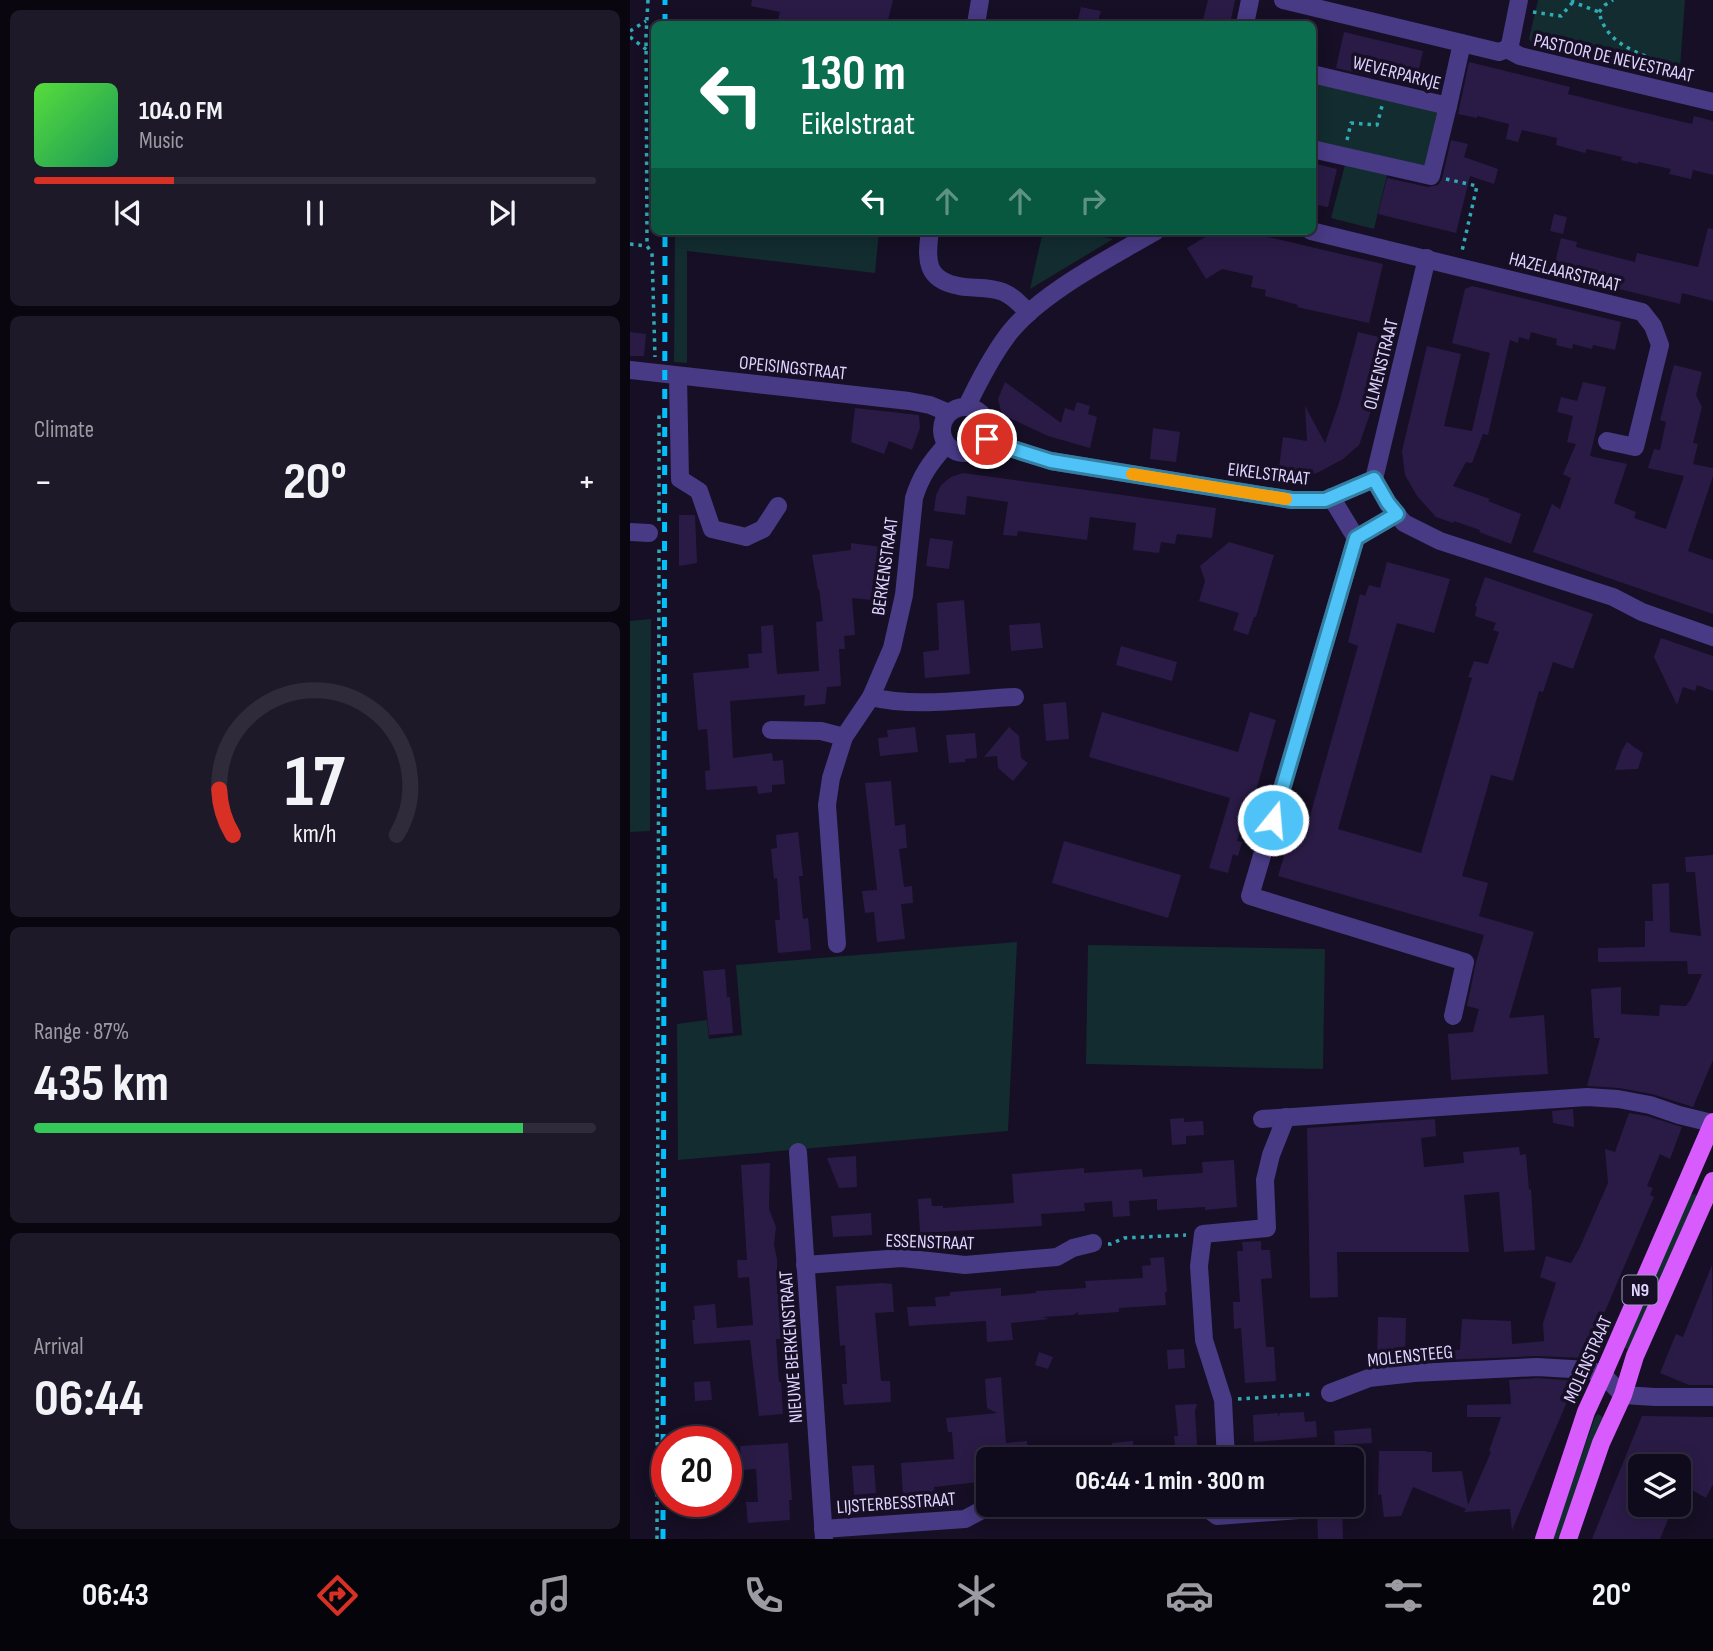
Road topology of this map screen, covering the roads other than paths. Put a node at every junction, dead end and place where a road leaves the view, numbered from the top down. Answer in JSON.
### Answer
{"nodes":[{"id":1,"x":980,"y":0,"type":"edge"},
{"id":2,"x":1250,"y":0,"type":"edge"},
{"id":3,"x":1283,"y":0,"type":"edge"},
{"id":4,"x":1518,"y":5,"type":"edge"},
{"id":5,"x":976,"y":21,"type":"edge"},
{"id":6,"x":1246,"y":21,"type":"edge"},
{"id":7,"x":1462,"y":43,"type":"junction"},
{"id":8,"x":1507,"y":49,"type":"junction"},
{"id":9,"x":1316,"y":75,"type":"edge"},
{"id":10,"x":1713,"y":102,"type":"edge"},
{"id":11,"x":1448,"y":106,"type":"junction"},
{"id":12,"x":1316,"y":150,"type":"edge"},
{"id":13,"x":1316,"y":232,"type":"edge"},
{"id":14,"x":930,"y":235,"type":"edge"},
{"id":15,"x":1149,"y":235,"type":"edge"},
{"id":16,"x":1427,"y":258,"type":"junction"},
{"id":17,"x":1029,"y":313,"type":"junction"},
{"id":18,"x":630,"y":370,"type":"edge"},
{"id":19,"x":678,"y":376,"type":"junction"},
{"id":20,"x":967,"y":406,"type":"junction"},
{"id":21,"x":949,"y":413,"type":"junction"},
{"id":22,"x":987,"y":439,"type":"junction"},
{"id":23,"x":1607,"y":441,"type":"dead end"},
{"id":24,"x":946,"y":445,"type":"junction"},
{"id":25,"x":1374,"y":479,"type":"junction"},
{"id":26,"x":1331,"y":497,"type":"junction"},
{"id":27,"x":778,"y":506,"type":"dead end"},
{"id":28,"x":1397,"y":514,"type":"junction"},
{"id":29,"x":656,"y":531,"type":"road end"},
{"id":30,"x":630,"y":532,"type":"edge"},
{"id":31,"x":1356,"y":538,"type":"junction"},
{"id":32,"x":1713,"y":637,"type":"edge"},
{"id":33,"x":871,"y":697,"type":"junction"},
{"id":34,"x":1015,"y":697,"type":"dead end"},
{"id":35,"x":771,"y":730,"type":"dead end"},
{"id":36,"x":844,"y":737,"type":"junction"},
{"id":37,"x":837,"y":944,"type":"dead end"},
{"id":38,"x":1453,"y":1016,"type":"dead end"},
{"id":39,"x":1286,"y":1117,"type":"junction"},
{"id":40,"x":1262,"y":1119,"type":"dead end"},
{"id":41,"x":1713,"y":1123,"type":"edge"},
{"id":42,"x":798,"y":1152,"type":"dead end"},
{"id":43,"x":1713,"y":1181,"type":"edge"},
{"id":44,"x":1093,"y":1243,"type":"road end"},
{"id":45,"x":805,"y":1265,"type":"junction"},
{"id":46,"x":1603,"y":1375,"type":"junction"},
{"id":47,"x":1330,"y":1393,"type":"road end"},
{"id":48,"x":1623,"y":1395,"type":"junction"},
{"id":49,"x":1713,"y":1397,"type":"edge"},
{"id":50,"x":1225,"y":1447,"type":"edge"},
{"id":51,"x":976,"y":1513,"type":"edge"},
{"id":52,"x":823,"y":1534,"type":"edge"},
{"id":53,"x":1544,"y":1539,"type":"edge"},
{"id":54,"x":1568,"y":1539,"type":"edge"}],
"edges":[{"from":1,"to":5,"type":"street"},
{"from":2,"to":6,"type":"street"},
{"from":3,"to":7,"type":"street","name":"PASTOOR DE NEVESTRAAT"},
{"from":4,"to":8,"type":"street"},
{"from":7,"to":8,"type":"street","name":"PASTOOR DE NEVESTRAAT"},
{"from":7,"to":11,"type":"street"},
{"from":8,"to":10,"type":"street","name":"PASTOOR DE NEVESTRAAT"},
{"from":9,"to":11,"type":"street","name":"WEVERPARKJE"},
{"from":11,"to":12,"type":"street","name":"WEVERPARKJE"},
{"from":13,"to":16,"type":"street","name":"HAZELAARSTRAAT"},
{"from":14,"to":17,"type":"street"},
{"from":15,"to":17,"type":"street"},
{"from":16,"to":23,"type":"street","name":"HAZELAARSTRAAT"},
{"from":16,"to":25,"type":"street","name":"OLMENSTRAAT"},
{"from":17,"to":20,"type":"street"},
{"from":18,"to":19,"type":"street","name":"OPEISINGSTRAAT"},
{"from":19,"to":21,"type":"street","name":"OPEISINGSTRAAT"},
{"from":19,"to":27,"type":"street"},
{"from":20,"to":21,"type":"street"},
{"from":20,"to":22,"type":"street"},
{"from":21,"to":24,"type":"street"},
{"from":22,"to":24,"type":"street"},
{"from":22,"to":26,"type":"street","name":"EIKELSTRAAT"},
{"from":24,"to":33,"type":"street","name":"BERKENSTRAAT"},
{"from":25,"to":26,"type":"street","name":"EIKELSTRAAT"},
{"from":25,"to":28,"type":"street"},
{"from":26,"to":31,"type":"street"},
{"from":28,"to":31,"type":"street"},
{"from":28,"to":32,"type":"street"},
{"from":29,"to":30,"type":"street"},
{"from":31,"to":38,"type":"street"},
{"from":33,"to":34,"type":"street"},
{"from":33,"to":36,"type":"street","name":"BERKENSTRAAT"},
{"from":35,"to":36,"type":"street"},
{"from":36,"to":37,"type":"street","name":"BERKENSTRAAT"},
{"from":39,"to":40,"type":"street"},
{"from":39,"to":41,"type":"street"},
{"from":39,"to":50,"type":"street"},
{"from":41,"to":46,"type":"main road","name":"MOLENSTRAAT","number":"N9"},
{"from":42,"to":45,"type":"street","name":"NIEUWE BERKENSTRAAT"},
{"from":43,"to":48,"type":"main road","number":"N9"},
{"from":44,"to":45,"type":"street","name":"ESSENSTRAAT"},
{"from":45,"to":52,"type":"street","name":"NIEUWE BERKENSTRAAT"},
{"from":46,"to":47,"type":"street","name":"MOLENSTEEG"},
{"from":46,"to":48,"type":"street"},
{"from":46,"to":53,"type":"main road","name":"MOLENSTRAAT","number":"N9"},
{"from":48,"to":49,"type":"street"},
{"from":48,"to":54,"type":"main road","number":"N9"},
{"from":51,"to":52,"type":"street","name":"LIJSTERBESSTRAAT"}]}
